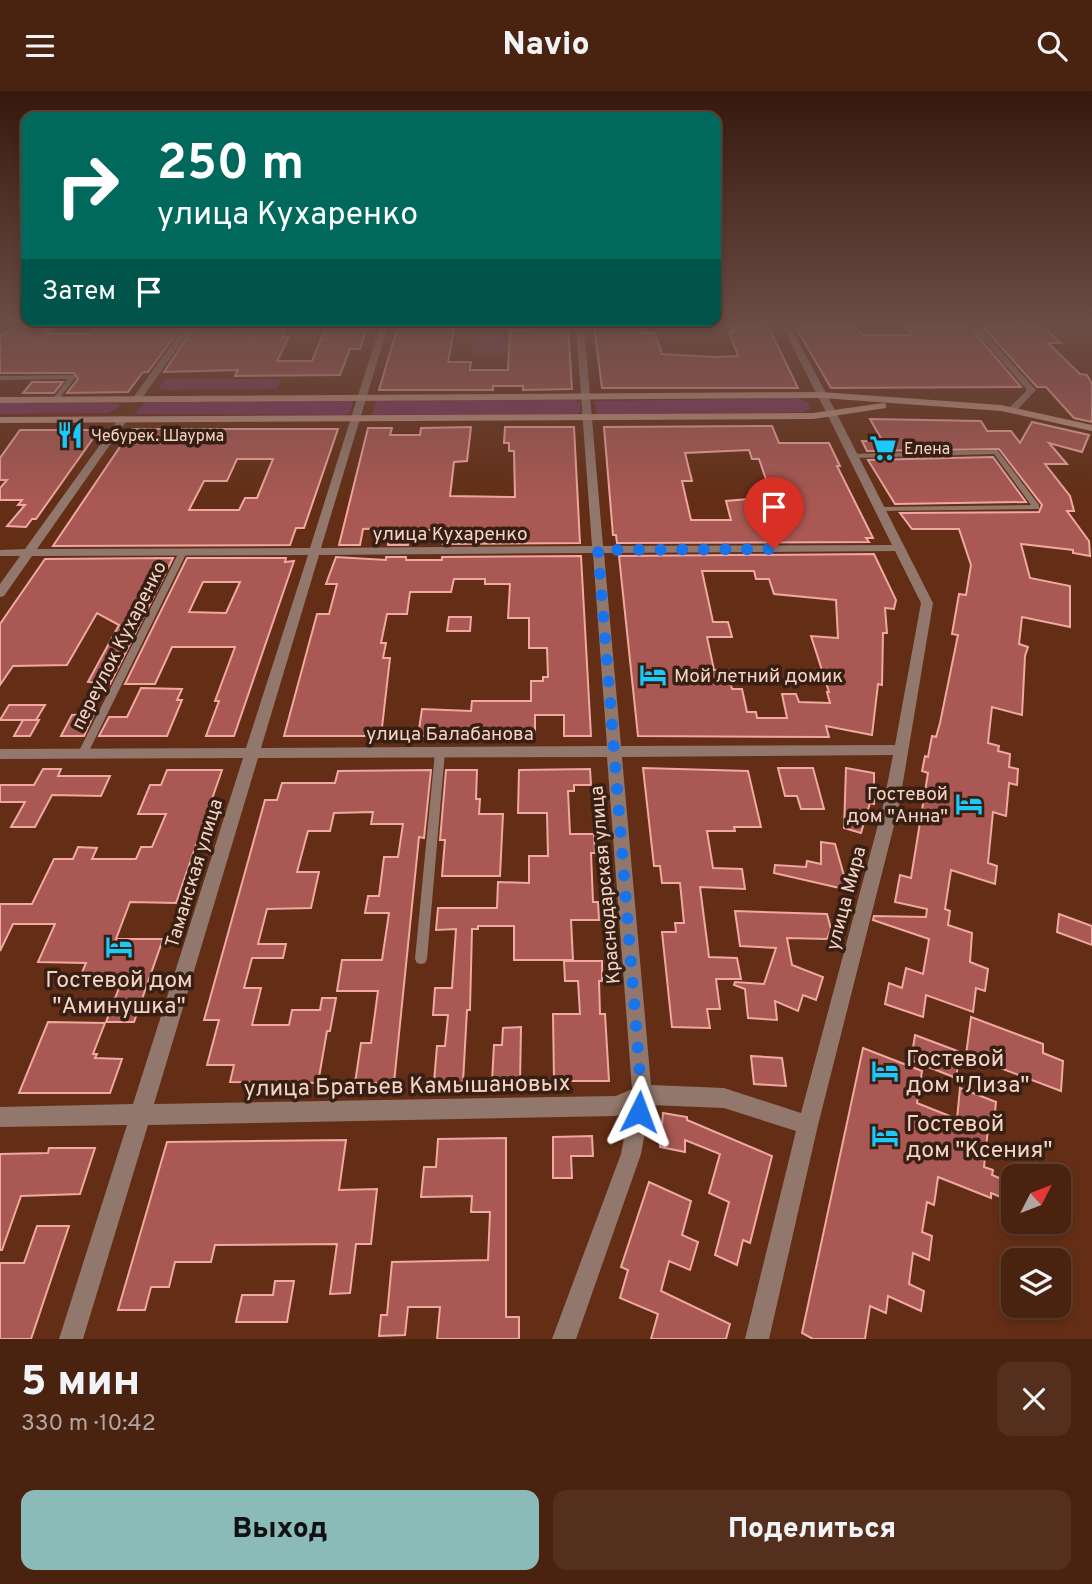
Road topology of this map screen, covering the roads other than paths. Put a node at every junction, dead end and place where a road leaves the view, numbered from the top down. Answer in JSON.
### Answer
{"nodes":[{"id":1,"x":68,"y":384,"type":"edge"},
{"id":2,"x":148,"y":384,"type":"edge"},
{"id":3,"x":365,"y":384,"type":"edge"},
{"id":4,"x":585,"y":384,"type":"edge"},
{"id":5,"x":816,"y":384,"type":"edge"},
{"id":6,"x":1027,"y":384,"type":"edge"},
{"id":7,"x":822,"y":395,"type":"junction"},
{"id":8,"x":586,"y":397,"type":"junction"},
{"id":9,"x":361,"y":398,"type":"junction"},
{"id":10,"x":137,"y":399,"type":"junction"},
{"id":11,"x":0,"y":400,"type":"edge"},
{"id":12,"x":55,"y":400,"type":"junction"},
{"id":13,"x":946,"y":403,"type":"junction"},
{"id":14,"x":1013,"y":409,"type":"junction"},
{"id":15,"x":831,"y":412,"type":"junction"},
{"id":16,"x":587,"y":417,"type":"junction"},
{"id":17,"x":123,"y":419,"type":"junction"},
{"id":18,"x":355,"y":419,"type":"junction"},
{"id":19,"x":0,"y":420,"type":"edge"},
{"id":20,"x":1092,"y":428,"type":"edge"},
{"id":21,"x":853,"y":456,"type":"junction"},
{"id":22,"x":880,"y":509,"type":"junction"},
{"id":23,"x":900,"y":548,"type":"junction"},
{"id":24,"x":598,"y":550,"type":"junction"},
{"id":25,"x":315,"y":551,"type":"junction"},
{"id":26,"x":183,"y":552,"type":"junction"},
{"id":27,"x":0,"y":553,"type":"edge"},
{"id":28,"x":28,"y":553,"type":"junction"},
{"id":29,"x":0,"y":593,"type":"edge"},
{"id":30,"x":899,"y":750,"type":"junction"},
{"id":31,"x":614,"y":751,"type":"junction"},
{"id":32,"x":440,"y":752,"type":"junction"},
{"id":33,"x":83,"y":753,"type":"junction"},
{"id":34,"x":251,"y":753,"type":"junction"},
{"id":35,"x":0,"y":754,"type":"edge"},
{"id":36,"x":421,"y":959,"type":"dead end"},
{"id":37,"x":642,"y":1095,"type":"junction"},
{"id":38,"x":140,"y":1115,"type":"junction"},
{"id":39,"x":0,"y":1117,"type":"edge"},
{"id":40,"x":808,"y":1125,"type":"junction"},
{"id":41,"x":71,"y":1339,"type":"edge"},
{"id":42,"x":564,"y":1339,"type":"edge"},
{"id":43,"x":757,"y":1339,"type":"edge"}],
"edges":[{"from":1,"to":12,"type":"lane"},
{"from":2,"to":10,"type":"street"},
{"from":3,"to":9,"type":"street"},
{"from":4,"to":8,"type":"street"},
{"from":5,"to":7,"type":"street","name":"улица Мира"},
{"from":6,"to":14,"type":"street"},
{"from":7,"to":8,"type":"main road"},
{"from":7,"to":13,"type":"main road"},
{"from":7,"to":15,"type":"street","name":"улица Мира"},
{"from":8,"to":9,"type":"main road"},
{"from":8,"to":16,"type":"street","name":"Краснодарская улица"},
{"from":9,"to":10,"type":"main road"},
{"from":9,"to":18,"type":"street","name":"Таманская улица"},
{"from":10,"to":12,"type":"main road"},
{"from":10,"to":17,"type":"main road"},
{"from":11,"to":12,"type":"main road"},
{"from":13,"to":14,"type":"main road"},
{"from":13,"to":15,"type":"main road"},
{"from":14,"to":20,"type":"main road"},
{"from":15,"to":16,"type":"main road"},
{"from":15,"to":21,"type":"street","name":"улица Мира"},
{"from":16,"to":18,"type":"main road"},
{"from":16,"to":24,"type":"street","name":"Краснодарская улица"},
{"from":17,"to":18,"type":"main road"},
{"from":17,"to":19,"type":"main road"},
{"from":17,"to":28,"type":"street"},
{"from":18,"to":25,"type":"street","name":"Таманская улица"},
{"from":21,"to":22,"type":"street","name":"улица Мира"},
{"from":21,"to":22,"type":"lane"},
{"from":22,"to":23,"type":"street","name":"улица Мира"},
{"from":23,"to":24,"type":"street","name":"улица Кухаренко"},
{"from":23,"to":30,"type":"street","name":"улица Мира"},
{"from":24,"to":25,"type":"street","name":"улица Кухаренко"},
{"from":24,"to":31,"type":"street","name":"Краснодарская улица"},
{"from":25,"to":26,"type":"street","name":"улица Кухаренко"},
{"from":25,"to":34,"type":"street","name":"Таманская улица"},
{"from":26,"to":28,"type":"street","name":"улица Кухаренко"},
{"from":26,"to":33,"type":"lane","name":"переулок Кухаренко"},
{"from":27,"to":28,"type":"street","name":"улица Кухаренко"},
{"from":28,"to":29,"type":"street"},
{"from":30,"to":31,"type":"street","name":"улица Балабанова"},
{"from":30,"to":40,"type":"street","name":"улица Мира"},
{"from":31,"to":32,"type":"street","name":"улица Балабанова"},
{"from":31,"to":37,"type":"street","name":"Краснодарская улица"},
{"from":32,"to":34,"type":"street","name":"улица Балабанова"},
{"from":32,"to":36,"type":"lane"},
{"from":33,"to":34,"type":"street","name":"улица Балабанова"},
{"from":33,"to":35,"type":"street","name":"улица Балабанова"},
{"from":34,"to":38,"type":"street","name":"Таманская улица"},
{"from":37,"to":38,"type":"street","name":"улица Братьев Камышановых"},
{"from":37,"to":40,"type":"street","name":"улица Братьев Камышановых"},
{"from":37,"to":42,"type":"street","name":"Краснодарская улица"},
{"from":38,"to":39,"type":"street","name":"улица Братьев Камышановых"},
{"from":38,"to":41,"type":"street","name":"Таманская улица"},
{"from":40,"to":43,"type":"street","name":"улица Мира"}]}
